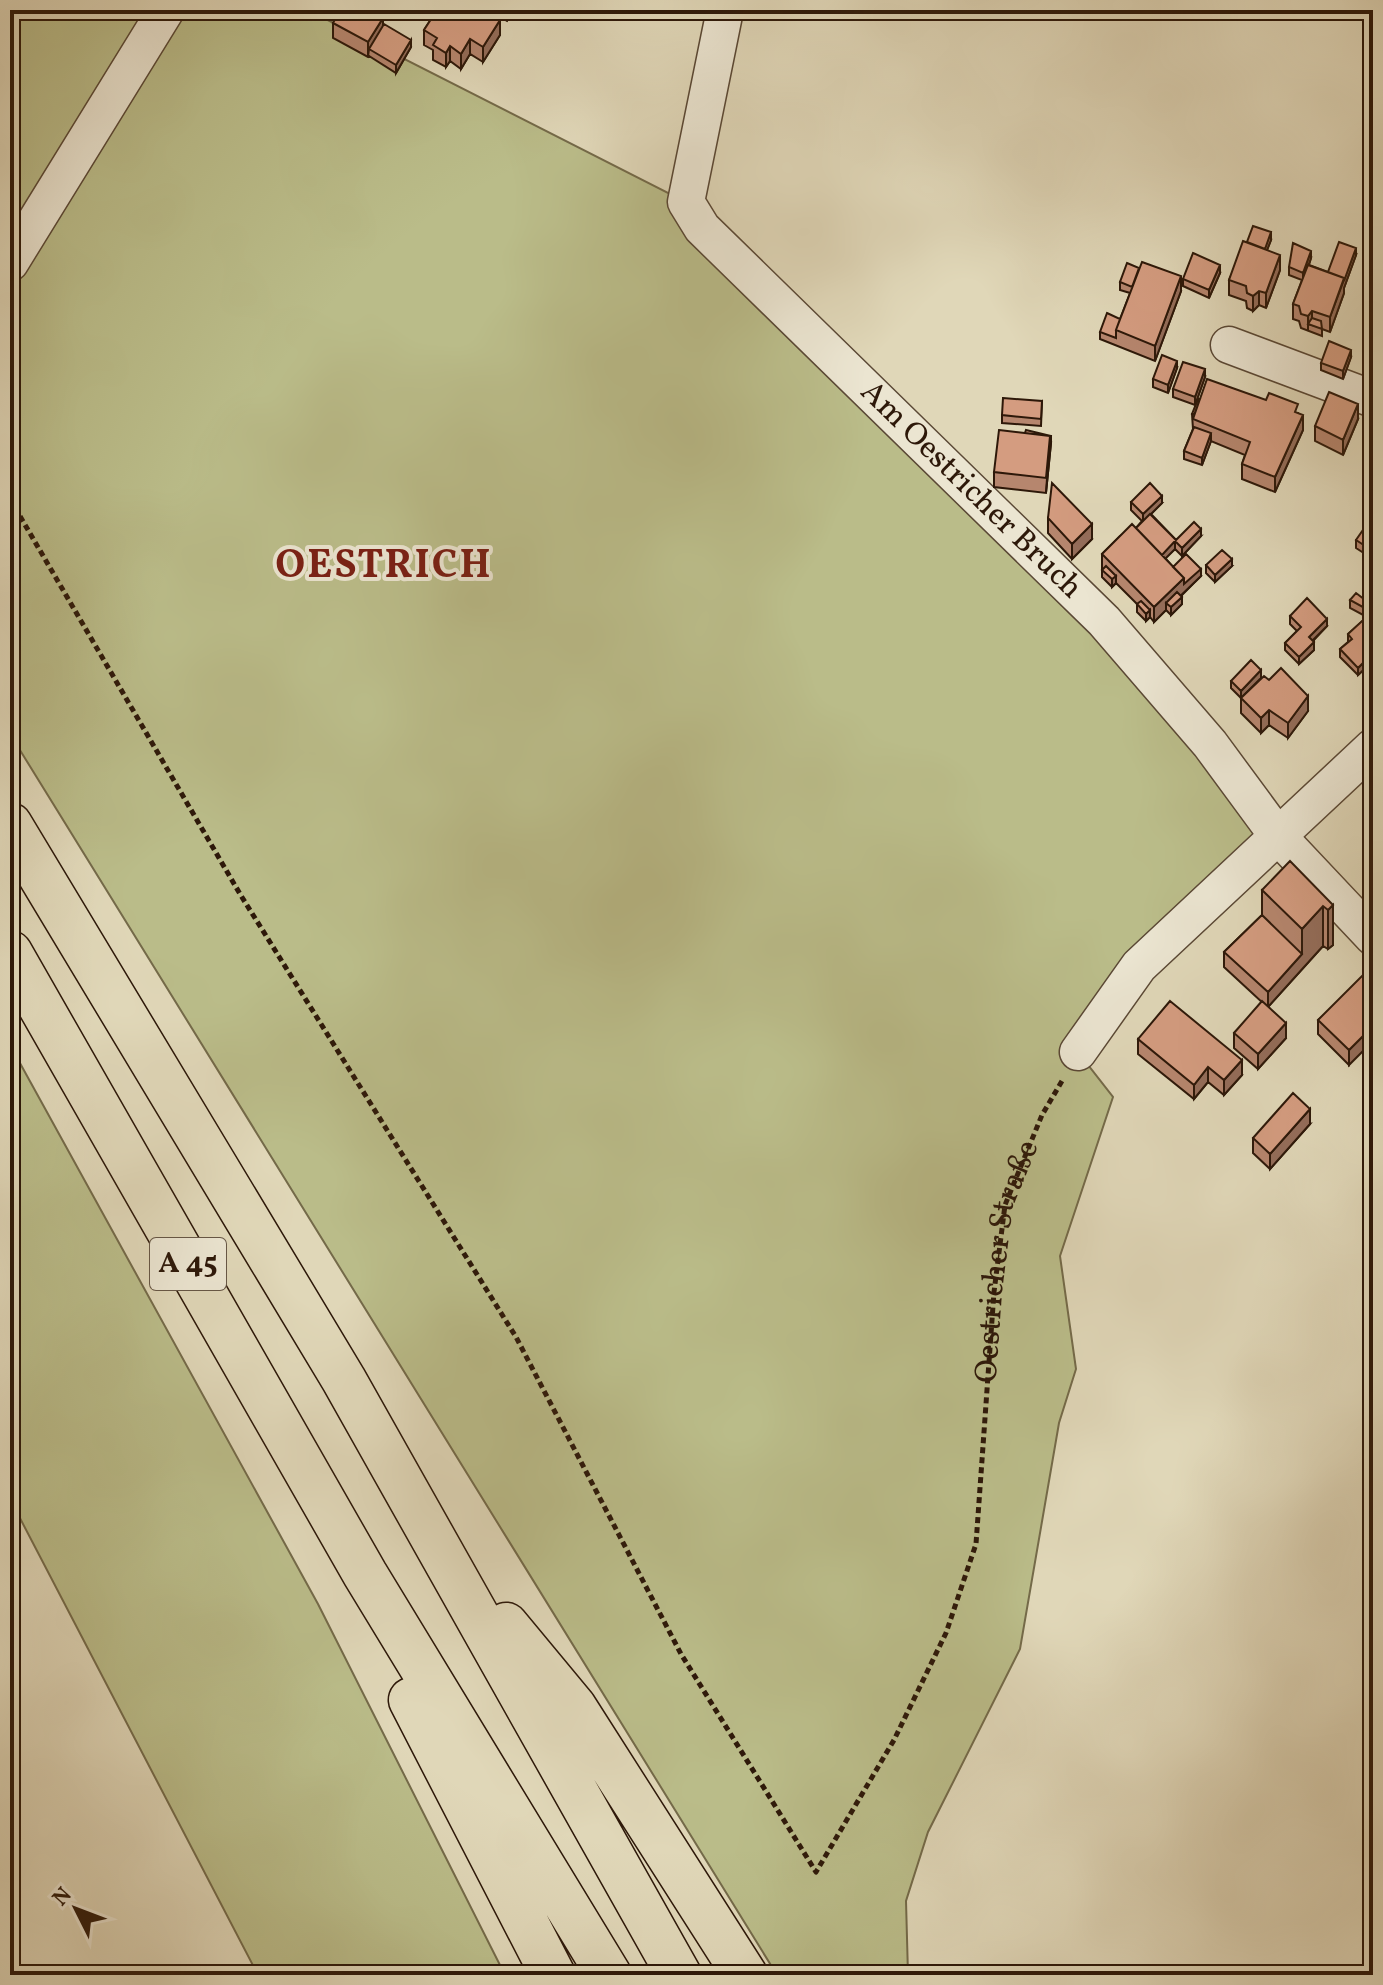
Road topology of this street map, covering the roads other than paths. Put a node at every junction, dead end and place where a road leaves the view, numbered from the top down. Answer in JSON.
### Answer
{"nodes":[{"id":1,"x":166,"y":10,"type":"edge"},
{"id":2,"x":725,"y":10,"type":"edge"},
{"id":3,"x":10,"y":263,"type":"edge"},
{"id":4,"x":1229,"y":345,"type":"dead end"},
{"id":5,"x":1373,"y":399,"type":"edge"},
{"id":6,"x":1373,"y":747,"type":"edge"},
{"id":7,"x":10,"y":825,"type":"edge"},
{"id":8,"x":1277,"y":835,"type":"junction"},
{"id":9,"x":1373,"y":937,"type":"edge"},
{"id":10,"x":10,"y":953,"type":"edge"},
{"id":11,"x":1078,"y":1052,"type":"road end"},
{"id":12,"x":440,"y":1547,"type":"junction"},
{"id":13,"x":365,"y":1574,"type":"junction"},
{"id":14,"x":553,"y":1975,"type":"edge"},
{"id":15,"x":609,"y":1975,"type":"edge"},
{"id":16,"x":679,"y":1975,"type":"edge"},
{"id":17,"x":745,"y":1975,"type":"edge"}],
"edges":[{"from":1,"to":3,"type":"street"},
{"from":2,"to":8,"type":"street","name":"Am Oestricher Bruch"},
{"from":4,"to":5,"type":"street"},
{"from":6,"to":8,"type":"street"},
{"from":7,"to":12,"type":"highway","number":"A 45"},
{"from":8,"to":9,"type":"street","name":"Am Oestricher Bruch"},
{"from":8,"to":11,"type":"street"},
{"from":10,"to":13,"type":"highway","number":"A 45"},
{"from":12,"to":16,"type":"highway","number":"A 45"},
{"from":12,"to":17,"type":"highway"},
{"from":13,"to":14,"type":"highway"},
{"from":13,"to":15,"type":"highway","number":"A 45"}]}
